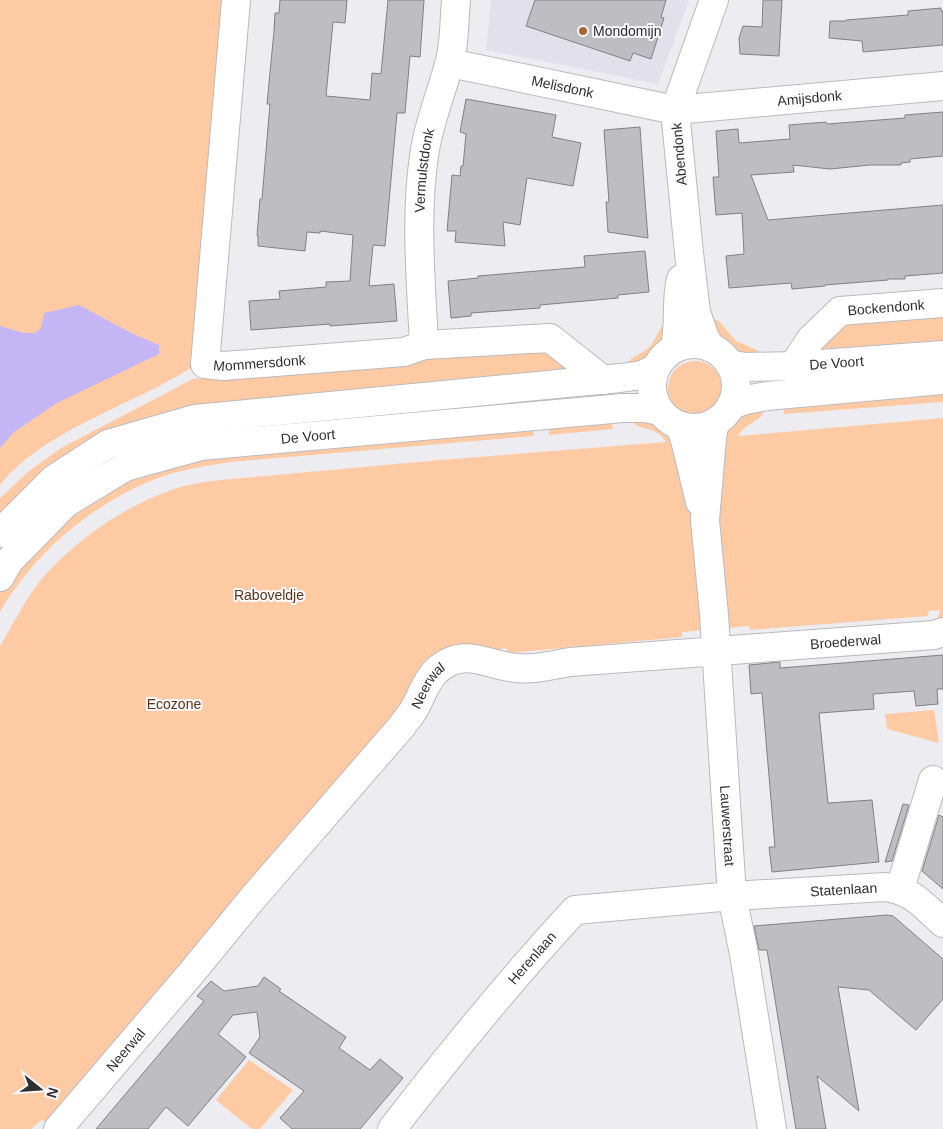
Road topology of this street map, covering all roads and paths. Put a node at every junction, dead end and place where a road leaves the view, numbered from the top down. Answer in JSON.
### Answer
{"nodes":[{"id":1,"x":236,"y":0,"type":"edge"},
{"id":2,"x":456,"y":0,"type":"edge"},
{"id":3,"x":714,"y":0,"type":"edge"},
{"id":4,"x":450,"y":63,"type":"junction"},
{"id":5,"x":943,"y":86,"type":"edge"},
{"id":6,"x":675,"y":110,"type":"junction"},
{"id":7,"x":688,"y":253,"type":"junction"},
{"id":8,"x":943,"y":303,"type":"edge"},
{"id":9,"x":424,"y":345,"type":"junction"},
{"id":10,"x":943,"y":355,"type":"edge"},
{"id":11,"x":720,"y":356,"type":"junction"},
{"id":12,"x":665,"y":359,"type":"junction"},
{"id":13,"x":793,"y":366,"type":"junction"},
{"id":14,"x":603,"y":380,"type":"junction"},
{"id":15,"x":943,"y":380,"type":"edge"},
{"id":16,"x":723,"y":414,"type":"junction"},
{"id":17,"x":670,"y":419,"type":"junction"},
{"id":18,"x":705,"y":520,"type":"junction"},
{"id":19,"x":0,"y":533,"type":"edge"},
{"id":20,"x":0,"y":577,"type":"edge"},
{"id":21,"x":943,"y":632,"type":"edge"},
{"id":22,"x":702,"y":654,"type":"junction"},
{"id":23,"x":933,"y":780,"type":"dead end"},
{"id":24,"x":900,"y":889,"type":"junction"},
{"id":25,"x":732,"y":896,"type":"junction"},
{"id":26,"x":943,"y":922,"type":"edge"},
{"id":27,"x":58,"y":1129,"type":"edge"},
{"id":28,"x":392,"y":1129,"type":"edge"},
{"id":29,"x":772,"y":1129,"type":"edge"}],
"edges":[{"from":1,"to":9,"type":"street","name":"Mommersdonk"},
{"from":2,"to":4,"type":"street","name":"Vermulstdonk"},
{"from":3,"to":6,"type":"street","name":"Abendonk"},
{"from":4,"to":6,"type":"street","name":"Melisdonk"},
{"from":4,"to":9,"type":"street","name":"Vermulstdonk"},
{"from":5,"to":6,"type":"street","name":"Amijsdonk"},
{"from":6,"to":7,"type":"street","name":"Abendonk"},
{"from":7,"to":11,"type":"street","name":"Abendonk"},
{"from":7,"to":12,"type":"street","name":"Abendonk"},
{"from":8,"to":13,"type":"street","name":"Bockendonk"},
{"from":9,"to":14,"type":"street","name":"Mommersdonk"},
{"from":10,"to":13,"type":"street","name":"De Voort"},
{"from":11,"to":12,"type":"street","name":"De Voort"},
{"from":11,"to":13,"type":"street","name":"De Voort"},
{"from":11,"to":16,"type":"street"},
{"from":12,"to":14,"type":"street","name":"De Voort"},
{"from":12,"to":17,"type":"street"},
{"from":14,"to":19,"type":"street","name":"De Voort"},
{"from":15,"to":16,"type":"street","name":"De Voort"},
{"from":16,"to":17,"type":"street","name":"De Voort"},
{"from":16,"to":18,"type":"street","name":"Lauwerstraat"},
{"from":17,"to":18,"type":"street","name":"Lauwerstraat"},
{"from":17,"to":20,"type":"street","name":"De Voort"},
{"from":18,"to":22,"type":"street","name":"Lauwerstraat"},
{"from":21,"to":22,"type":"street","name":"Broederwal"},
{"from":22,"to":25,"type":"street","name":"Lauwerstraat"},
{"from":22,"to":27,"type":"street","name":"Neerwal"},
{"from":23,"to":24,"type":"street"},
{"from":24,"to":25,"type":"street","name":"Statenlaan"},
{"from":24,"to":26,"type":"street"},
{"from":25,"to":28,"type":"street","name":"Herenlaan"},
{"from":25,"to":29,"type":"street","name":"Lauwerstraat"}]}
